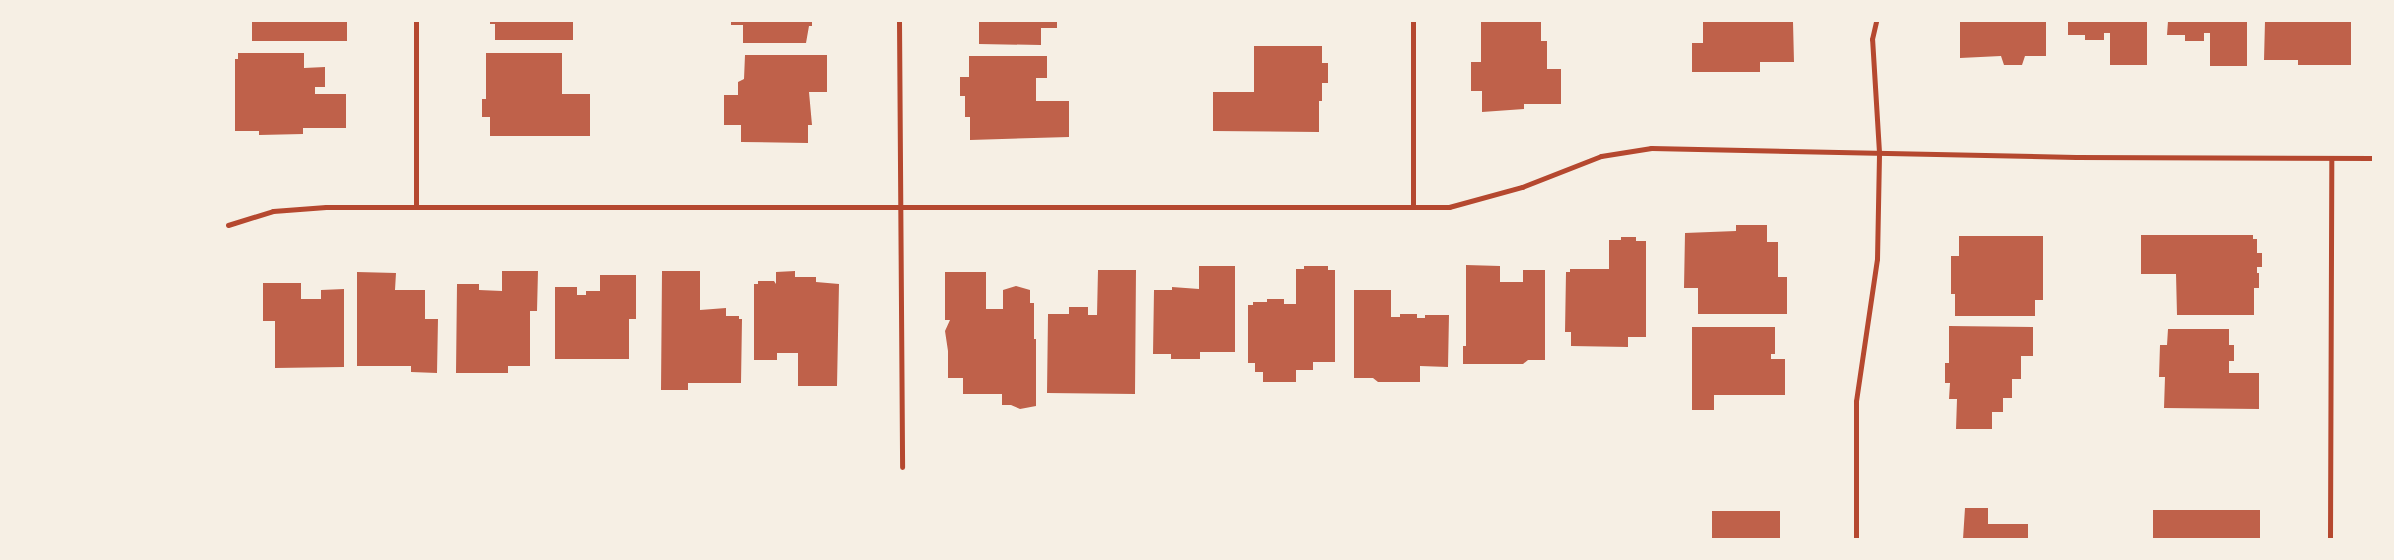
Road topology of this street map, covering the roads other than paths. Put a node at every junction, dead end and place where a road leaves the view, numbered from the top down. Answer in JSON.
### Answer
{"nodes":[{"id":1,"x":416,"y":21,"type":"edge"},
{"id":2,"x":899,"y":21,"type":"edge"},
{"id":3,"x":1413,"y":21,"type":"edge"},
{"id":4,"x":1876,"y":21,"type":"edge"},
{"id":5,"x":1879,"y":152,"type":"junction"},
{"id":6,"x":2331,"y":158,"type":"junction"},
{"id":7,"x":2373,"y":158,"type":"edge"},
{"id":8,"x":416,"y":207,"type":"junction"},
{"id":9,"x":898,"y":207,"type":"junction"},
{"id":10,"x":1413,"y":207,"type":"junction"},
{"id":11,"x":228,"y":225,"type":"dead end"},
{"id":12,"x":902,"y":467,"type":"dead end"},
{"id":13,"x":1856,"y":539,"type":"edge"},
{"id":14,"x":2330,"y":539,"type":"edge"}],
"edges":[{"from":1,"to":8,"type":"street"},
{"from":2,"to":9,"type":"street"},
{"from":3,"to":10,"type":"street"},
{"from":4,"to":5,"type":"street"},
{"from":5,"to":6,"type":"street"},
{"from":5,"to":10,"type":"street"},
{"from":5,"to":13,"type":"street"},
{"from":6,"to":7,"type":"street"},
{"from":6,"to":14,"type":"street"},
{"from":8,"to":9,"type":"street"},
{"from":8,"to":11,"type":"street"},
{"from":9,"to":10,"type":"street"},
{"from":9,"to":12,"type":"street"}]}
